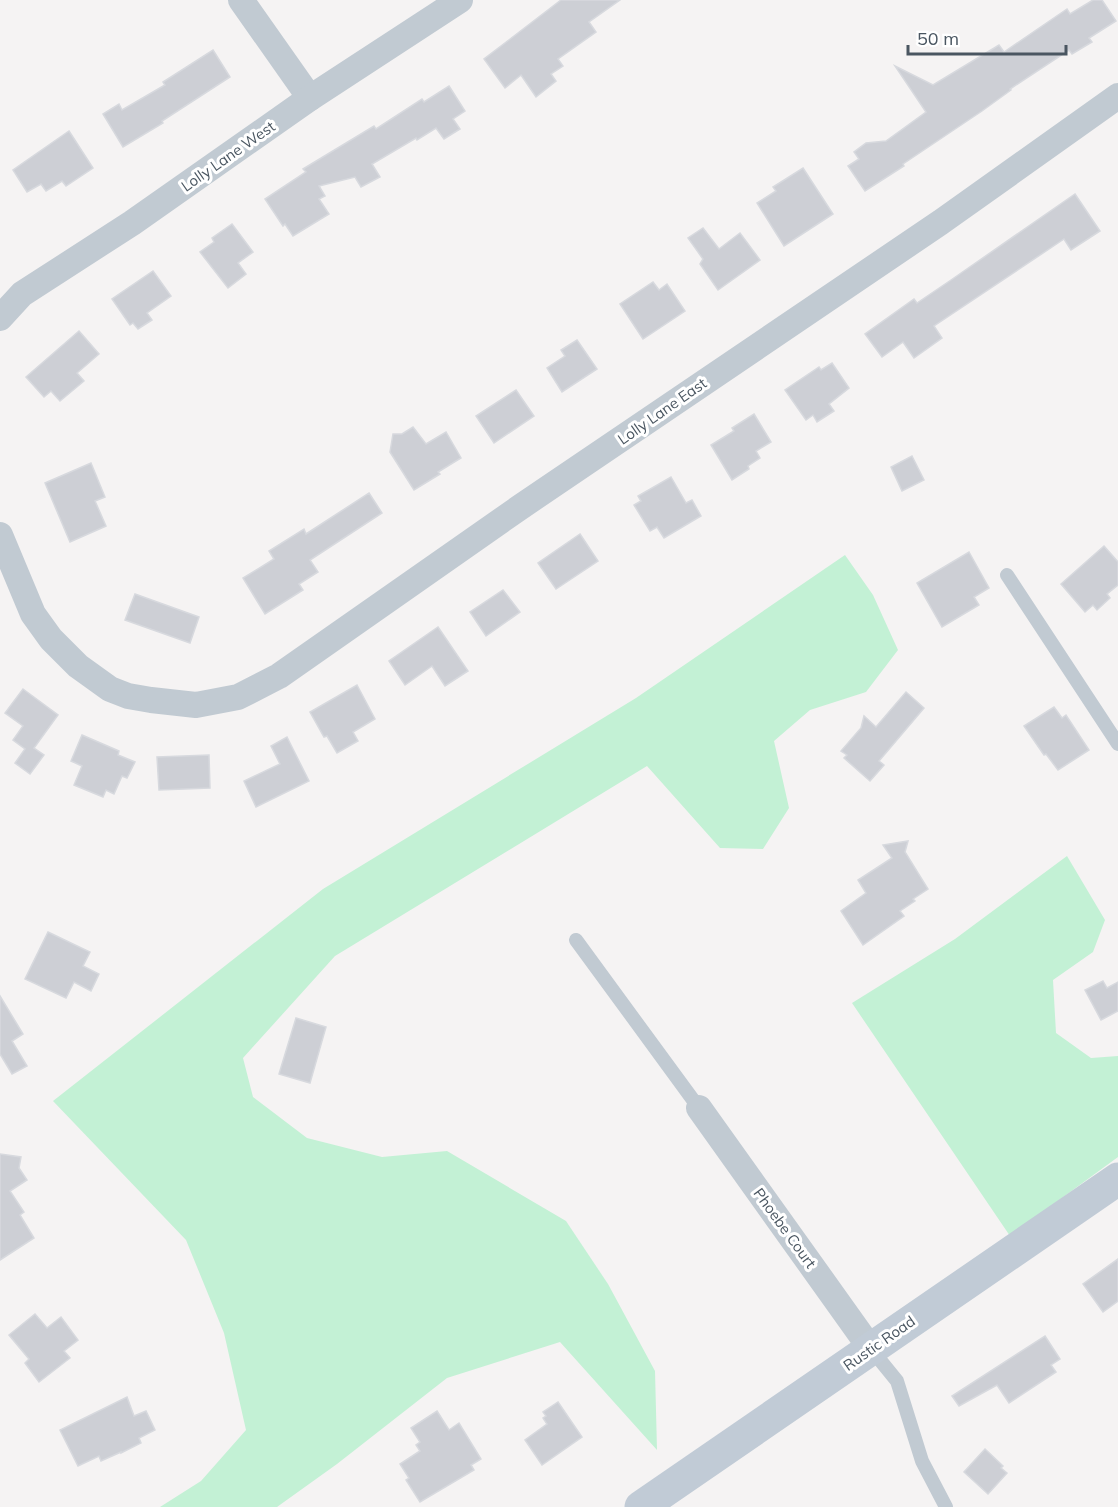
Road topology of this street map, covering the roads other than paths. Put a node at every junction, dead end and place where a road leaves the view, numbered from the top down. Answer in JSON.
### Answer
{"nodes":[{"id":1,"x":241,"y":0,"type":"edge"},
{"id":2,"x":460,"y":0,"type":"edge"},
{"id":3,"x":1118,"y":96,"type":"edge"},
{"id":4,"x":310,"y":99,"type":"junction"},
{"id":5,"x":0,"y":318,"type":"edge"},
{"id":6,"x":0,"y":535,"type":"edge"},
{"id":7,"x":1007,"y":575,"type":"dead end"},
{"id":8,"x":1118,"y":744,"type":"edge"},
{"id":9,"x":576,"y":940,"type":"dead end"},
{"id":10,"x":699,"y":1108,"type":"joint"},
{"id":11,"x":1118,"y":1179,"type":"edge"},
{"id":12,"x":871,"y":1349,"type":"junction"},
{"id":13,"x":641,"y":1507,"type":"edge"},
{"id":14,"x":946,"y":1507,"type":"edge"}],
"edges":[{"from":1,"to":4,"type":"street"},
{"from":2,"to":4,"type":"street","name":"Lolly Lane West"},
{"from":3,"to":6,"type":"street","name":"Lolly Lane East"},
{"from":4,"to":5,"type":"street","name":"Lolly Lane West"},
{"from":7,"to":8,"type":"lane"},
{"from":9,"to":10,"type":"lane"},
{"from":10,"to":12,"type":"street","name":"Phoebe Court"},
{"from":11,"to":12,"type":"street","name":"Rustic Road"},
{"from":12,"to":13,"type":"street","name":"Rustic Road"},
{"from":12,"to":14,"type":"lane"}]}
